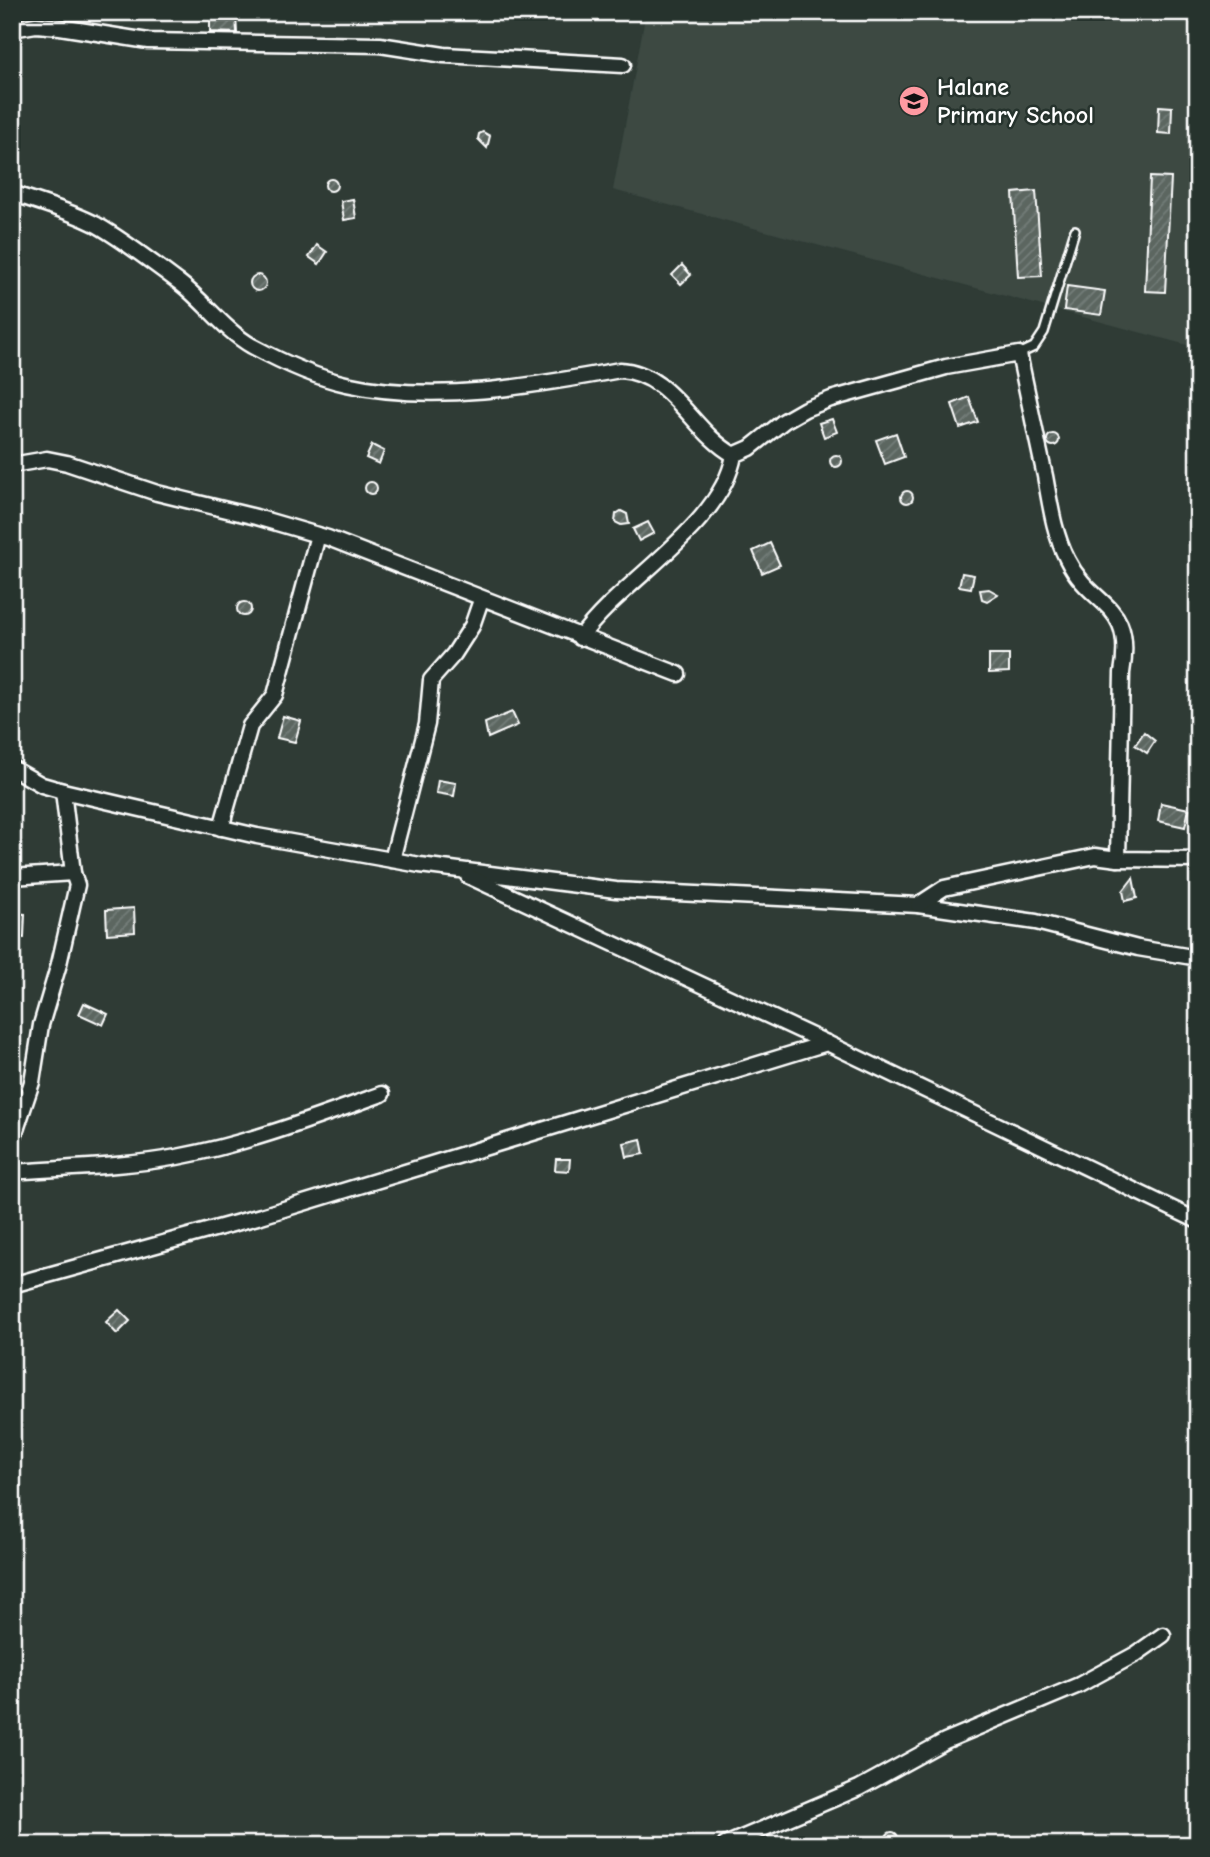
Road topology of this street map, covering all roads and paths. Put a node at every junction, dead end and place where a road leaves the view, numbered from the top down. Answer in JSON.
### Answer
{"nodes":[{"id":1,"x":12,"y":29,"type":"edge"},
{"id":2,"x":622,"y":65,"type":"dead end"},
{"id":3,"x":12,"y":193,"type":"edge"},
{"id":4,"x":1075,"y":230,"type":"dead end"},
{"id":5,"x":1019,"y":354,"type":"junction"},
{"id":6,"x":734,"y":455,"type":"junction"},
{"id":7,"x":12,"y":466,"type":"edge"},
{"id":8,"x":318,"y":536,"type":"junction"},
{"id":9,"x":481,"y":600,"type":"junction"},
{"id":10,"x":580,"y":638,"type":"junction"},
{"id":11,"x":678,"y":674,"type":"dead end"},
{"id":12,"x":12,"y":768,"type":"edge"},
{"id":13,"x":63,"y":791,"type":"junction"},
{"id":14,"x":221,"y":828,"type":"junction"},
{"id":15,"x":1118,"y":859,"type":"junction"},
{"id":16,"x":392,"y":860,"type":"junction"},
{"id":17,"x":1198,"y":860,"type":"edge"},
{"id":18,"x":455,"y":870,"type":"junction"},
{"id":19,"x":73,"y":873,"type":"junction"},
{"id":20,"x":12,"y":877,"type":"edge"},
{"id":21,"x":918,"y":905,"type":"junction"},
{"id":22,"x":1198,"y":958,"type":"edge"},
{"id":23,"x":827,"y":1043,"type":"junction"},
{"id":24,"x":382,"y":1094,"type":"dead end"},
{"id":25,"x":12,"y":1142,"type":"edge"},
{"id":26,"x":12,"y":1172,"type":"edge"},
{"id":27,"x":1198,"y":1222,"type":"edge"},
{"id":28,"x":12,"y":1285,"type":"edge"},
{"id":29,"x":1163,"y":1635,"type":"dead end"},
{"id":30,"x":724,"y":1845,"type":"edge"}],
"edges":[{"from":1,"to":2,"type":"street"},
{"from":3,"to":6,"type":"street"},
{"from":4,"to":5,"type":"lane"},
{"from":5,"to":6,"type":"street"},
{"from":5,"to":15,"type":"street"},
{"from":6,"to":10,"type":"street"},
{"from":7,"to":8,"type":"street"},
{"from":8,"to":9,"type":"street"},
{"from":8,"to":14,"type":"street"},
{"from":9,"to":10,"type":"street"},
{"from":9,"to":16,"type":"street"},
{"from":10,"to":11,"type":"street"},
{"from":12,"to":13,"type":"street"},
{"from":13,"to":14,"type":"street"},
{"from":13,"to":19,"type":"street"},
{"from":14,"to":16,"type":"street"},
{"from":15,"to":17,"type":"street"},
{"from":15,"to":21,"type":"street"},
{"from":16,"to":18,"type":"street"},
{"from":18,"to":21,"type":"street"},
{"from":18,"to":23,"type":"street"},
{"from":19,"to":20,"type":"street"},
{"from":19,"to":25,"type":"street"},
{"from":21,"to":22,"type":"street"},
{"from":23,"to":27,"type":"street"},
{"from":23,"to":28,"type":"street"},
{"from":24,"to":26,"type":"street"},
{"from":29,"to":30,"type":"street"}]}
